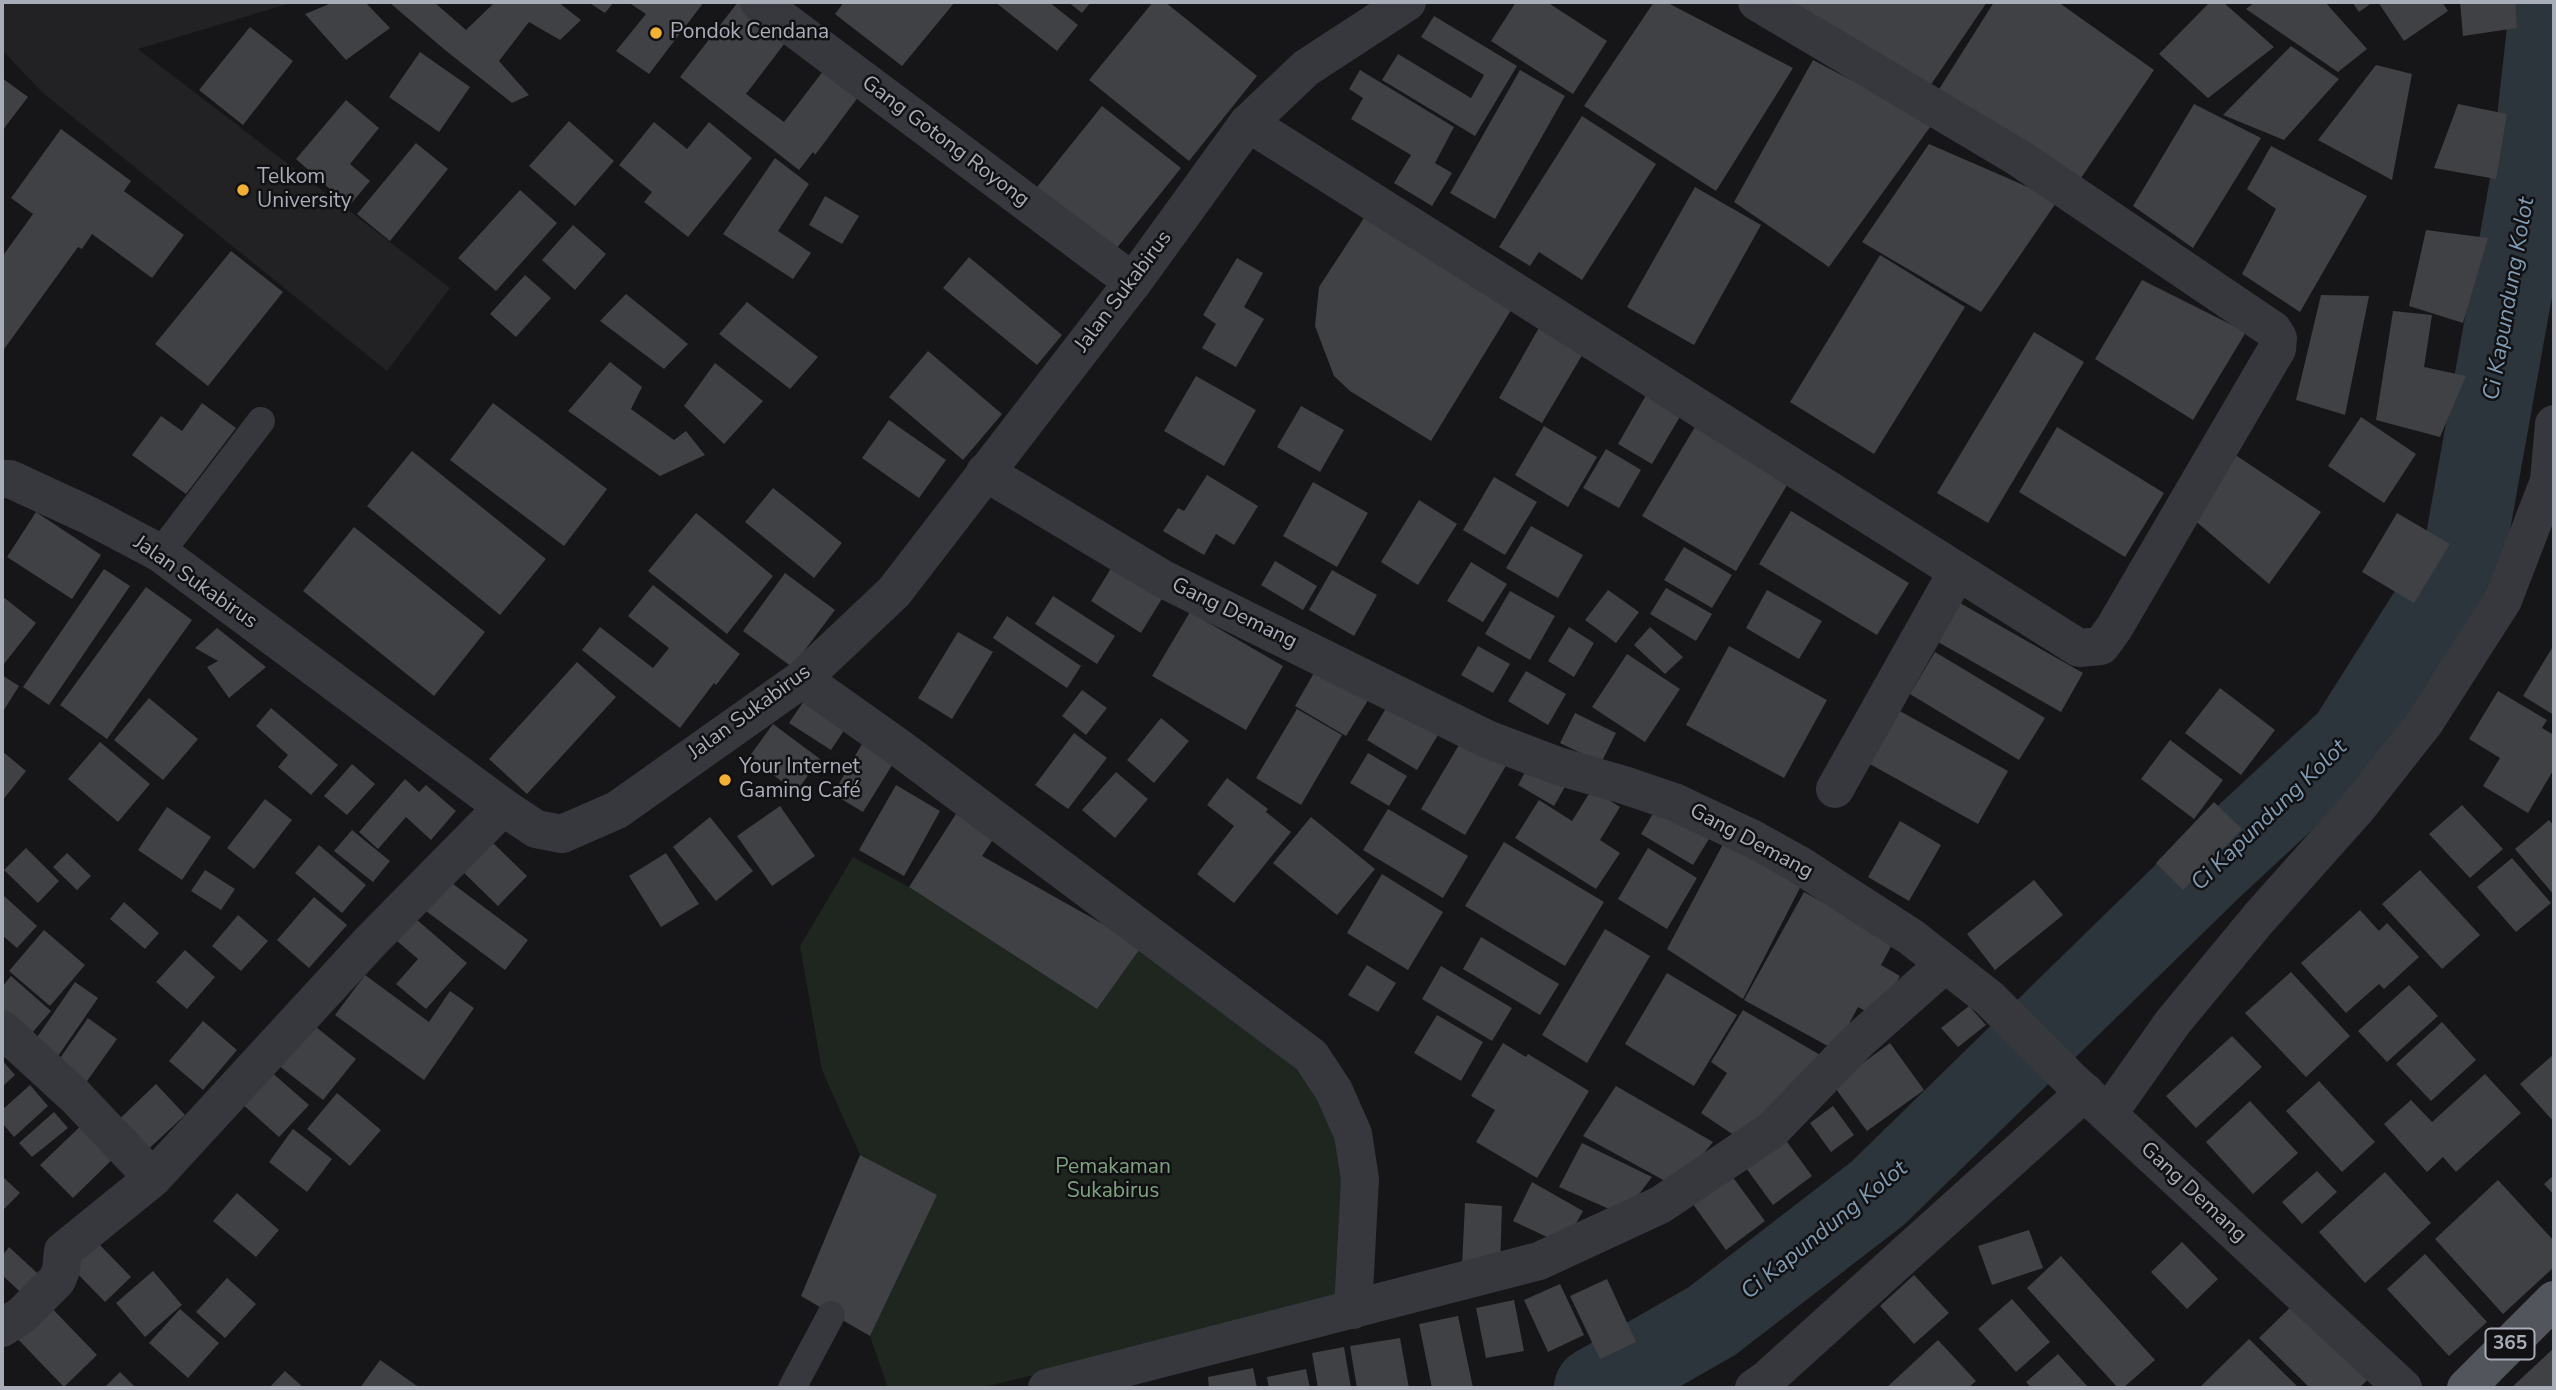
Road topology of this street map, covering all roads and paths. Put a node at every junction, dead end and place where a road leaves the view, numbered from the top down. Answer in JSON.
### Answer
{"nodes":[{"id":1,"x":759,"y":2,"type":"edge"},
{"id":2,"x":1407,"y":2,"type":"edge"},
{"id":3,"x":1756,"y":2,"type":"edge"},
{"id":4,"x":1248,"y":123,"type":"junction"},
{"id":5,"x":1133,"y":282,"type":"junction"},
{"id":6,"x":261,"y":421,"type":"dead end"},
{"id":7,"x":2554,"y":424,"type":"edge"},
{"id":8,"x":985,"y":472,"type":"junction"},
{"id":9,"x":5,"y":477,"type":"edge"},
{"id":10,"x":2552,"y":481,"type":"edge"},
{"id":11,"x":160,"y":554,"type":"junction"},
{"id":12,"x":1957,"y":572,"type":"junction"},
{"id":13,"x":802,"y":678,"type":"junction"},
{"id":14,"x":1835,"y":789,"type":"dead end"},
{"id":15,"x":503,"y":807,"type":"junction"},
{"id":16,"x":1945,"y":964,"type":"junction"},
{"id":17,"x":2,"y":1028,"type":"edge"},
{"id":18,"x":2088,"y":1095,"type":"junction"},
{"id":19,"x":153,"y":1178,"type":"junction"},
{"id":20,"x":2554,"y":1300,"type":"edge"},
{"id":21,"x":1353,"y":1310,"type":"junction"},
{"id":22,"x":831,"y":1315,"type":"dead end"},
{"id":23,"x":2,"y":1328,"type":"edge"},
{"id":24,"x":792,"y":1388,"type":"edge"},
{"id":25,"x":1047,"y":1388,"type":"edge"},
{"id":26,"x":1754,"y":1388,"type":"edge"},
{"id":27,"x":2403,"y":1388,"type":"edge"},
{"id":28,"x":2466,"y":1388,"type":"edge"}],
"edges":[{"from":1,"to":5,"type":"street","name":"Gang Gotong Royong"},
{"from":2,"to":4,"type":"street","name":"Jalan Sukabirus"},
{"from":3,"to":12,"type":"street"},
{"from":4,"to":5,"type":"street","name":"Jalan Sukabirus"},
{"from":4,"to":12,"type":"street"},
{"from":5,"to":8,"type":"street","name":"Jalan Sukabirus"},
{"from":6,"to":11,"type":"lane"},
{"from":7,"to":10,"type":"street"},
{"from":8,"to":13,"type":"street","name":"Jalan Sukabirus"},
{"from":8,"to":16,"type":"street","name":"Gang Demang"},
{"from":9,"to":11,"type":"street","name":"Jalan Sukabirus"},
{"from":10,"to":18,"type":"street"},
{"from":11,"to":15,"type":"street","name":"Jalan Sukabirus"},
{"from":12,"to":14,"type":"street"},
{"from":13,"to":15,"type":"street","name":"Jalan Sukabirus"},
{"from":13,"to":21,"type":"street"},
{"from":15,"to":19,"type":"street"},
{"from":16,"to":18,"type":"street","name":"Gang Demang"},
{"from":16,"to":21,"type":"street"},
{"from":17,"to":19,"type":"street"},
{"from":18,"to":26,"type":"street"},
{"from":18,"to":27,"type":"street","name":"Gang Demang"},
{"from":19,"to":23,"type":"street"},
{"from":20,"to":28,"type":"main road","number":"365"},
{"from":21,"to":25,"type":"street"},
{"from":22,"to":24,"type":"lane"}]}
